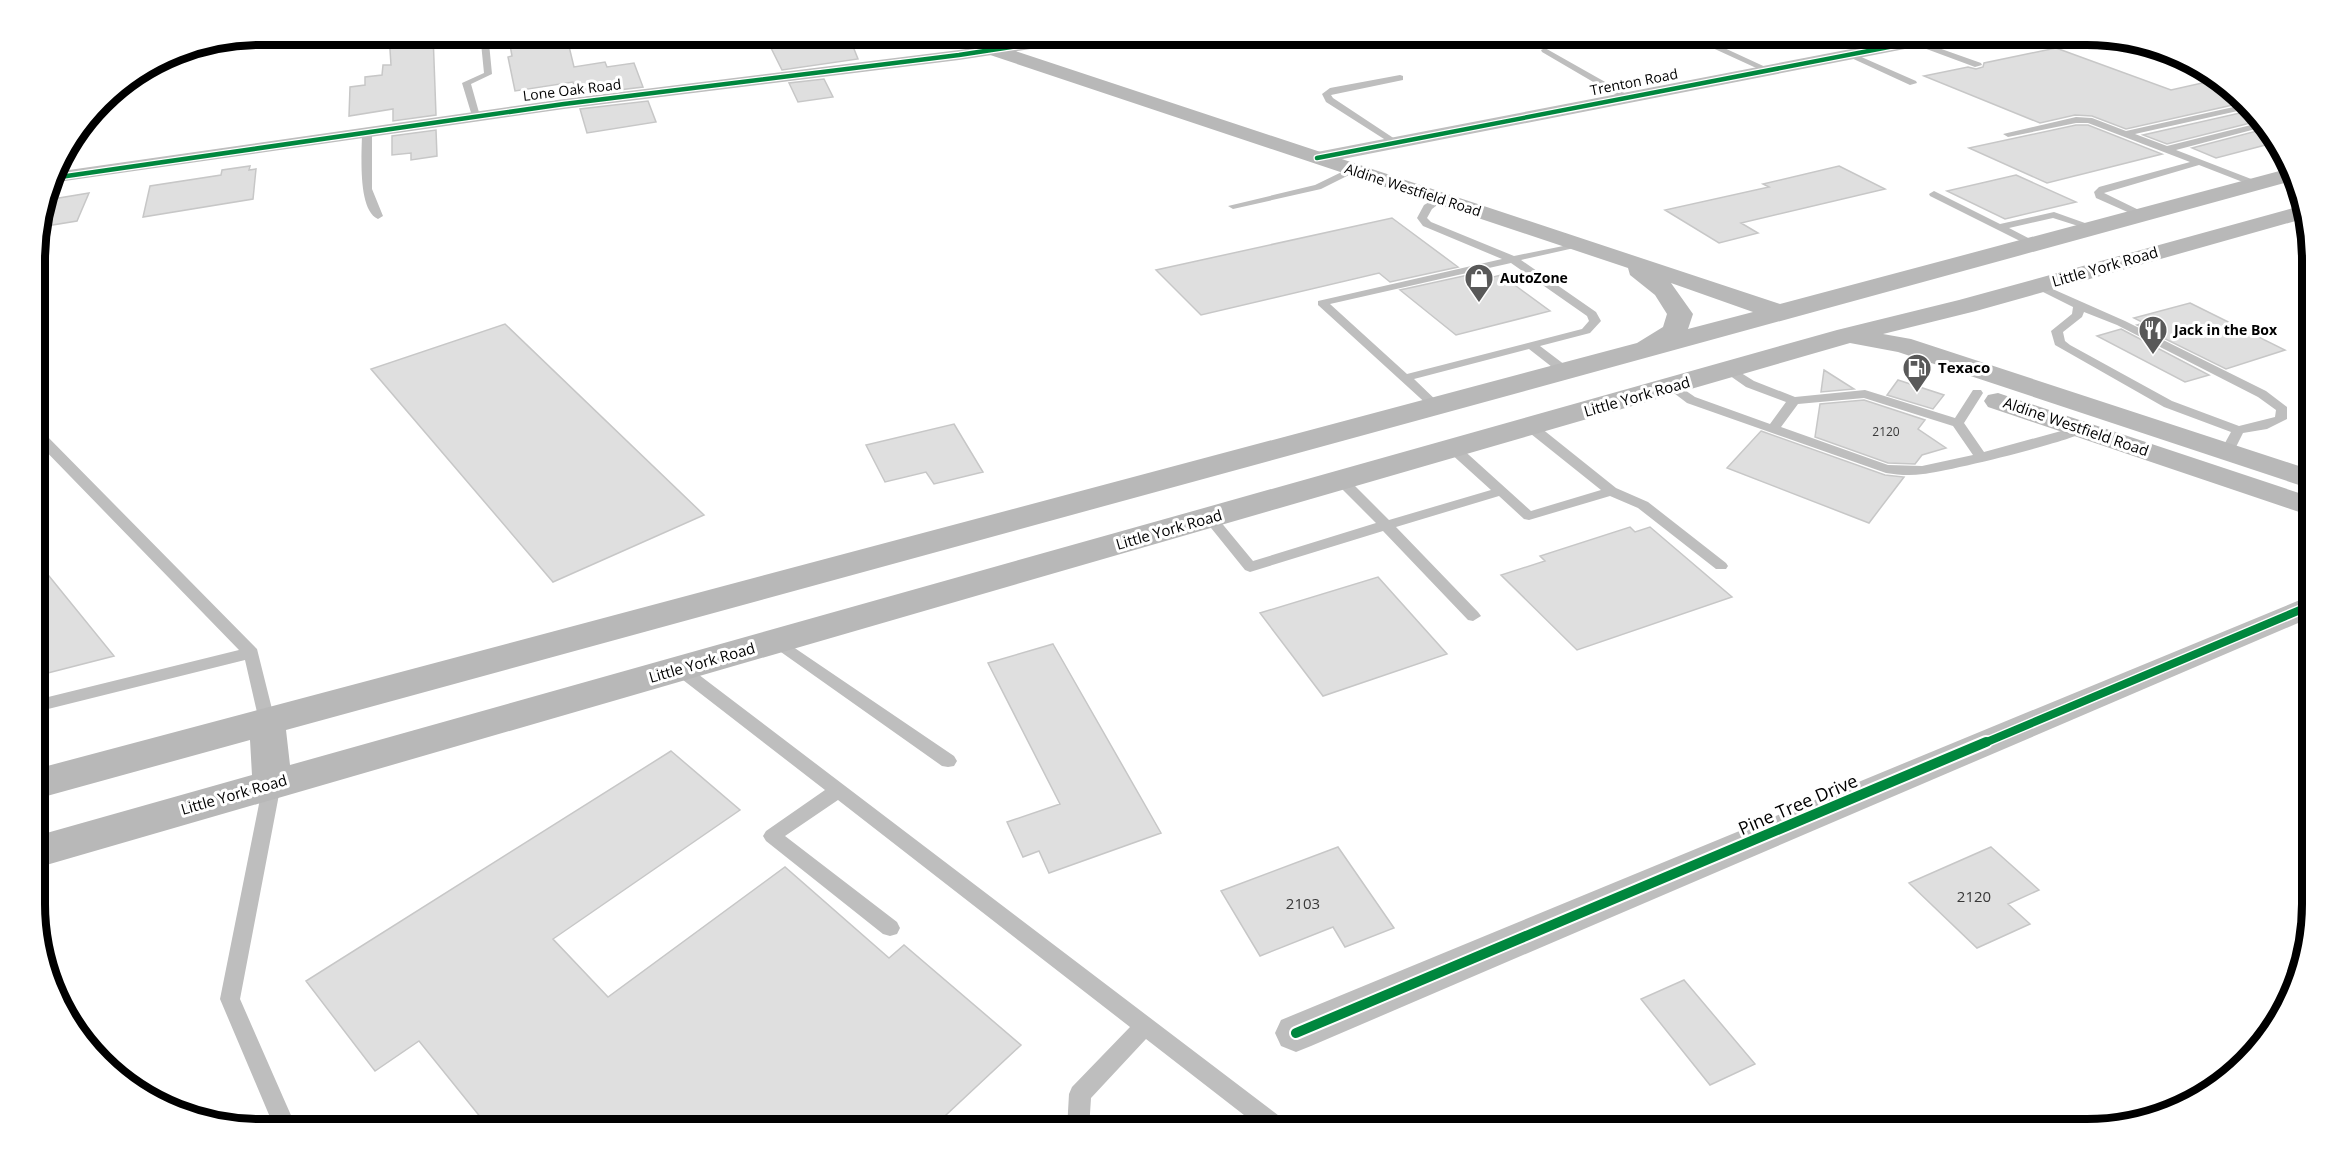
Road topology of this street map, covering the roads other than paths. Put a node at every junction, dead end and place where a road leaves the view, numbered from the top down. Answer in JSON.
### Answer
{"nodes":[{"id":1,"x":485,"y":45,"type":"edge"},
{"id":2,"x":978,"y":45,"type":"edge"},
{"id":3,"x":1025,"y":45,"type":"edge"},
{"id":4,"x":1711,"y":45,"type":"edge"},
{"id":5,"x":1900,"y":45,"type":"edge"},
{"id":6,"x":1924,"y":45,"type":"edge"},
{"id":7,"x":993,"y":50,"type":"junction"},
{"id":8,"x":1545,"y":50,"type":"dead end"},
{"id":9,"x":1850,"y":54,"type":"junction"},
{"id":10,"x":1978,"y":65,"type":"dead end"},
{"id":11,"x":1768,"y":70,"type":"junction"},
{"id":12,"x":1400,"y":78,"type":"dead end"},
{"id":13,"x":1913,"y":83,"type":"dead end"},
{"id":14,"x":1627,"y":98,"type":"junction"},
{"id":15,"x":2239,"y":108,"type":"edge"},
{"id":16,"x":476,"y":116,"type":"junction"},
{"id":17,"x":2256,"y":126,"type":"edge"},
{"id":18,"x":368,"y":132,"type":"junction"},
{"id":19,"x":2008,"y":134,"type":"dead end"},
{"id":20,"x":2129,"y":134,"type":"junction"},
{"id":21,"x":1395,"y":143,"type":"junction"},
{"id":22,"x":2167,"y":149,"type":"junction"},
{"id":23,"x":1317,"y":158,"type":"junction"},
{"id":24,"x":2200,"y":162,"type":"junction"},
{"id":25,"x":1352,"y":170,"type":"junction"},
{"id":26,"x":2285,"y":176,"type":"edge"},
{"id":27,"x":62,"y":177,"type":"edge"},
{"id":28,"x":2256,"y":184,"type":"junction"},
{"id":29,"x":1934,"y":194,"type":"dead end"},
{"id":30,"x":1440,"y":199,"type":"junction"},
{"id":31,"x":1233,"y":206,"type":"dead end"},
{"id":32,"x":2297,"y":214,"type":"edge"},
{"id":33,"x":2141,"y":215,"type":"junction"},
{"id":34,"x":378,"y":216,"type":"dead end"},
{"id":35,"x":2000,"y":227,"type":"junction"},
{"id":36,"x":2094,"y":228,"type":"junction"},
{"id":37,"x":1579,"y":244,"type":"junction"},
{"id":38,"x":2034,"y":245,"type":"junction"},
{"id":39,"x":1626,"y":259,"type":"junction"},
{"id":40,"x":1512,"y":260,"type":"junction"},
{"id":41,"x":2038,"y":286,"type":"junction"},
{"id":42,"x":1967,"y":306,"type":"junction"},
{"id":43,"x":2079,"y":306,"type":"junction"},
{"id":44,"x":1779,"y":313,"type":"junction"},
{"id":45,"x":1846,"y":336,"type":"junction"},
{"id":46,"x":1531,"y":345,"type":"junction"},
{"id":47,"x":1635,"y":352,"type":"junction"},
{"id":48,"x":1730,"y":370,"type":"junction"},
{"id":49,"x":1565,"y":371,"type":"junction"},
{"id":50,"x":1405,"y":378,"type":"junction"},
{"id":51,"x":2018,"y":383,"type":"junction"},
{"id":52,"x":1672,"y":387,"type":"junction"},
{"id":53,"x":1977,"y":393,"type":"junction"},
{"id":54,"x":1794,"y":401,"type":"junction"},
{"id":55,"x":1435,"y":405,"type":"junction"},
{"id":56,"x":1958,"y":423,"type":"junction"},
{"id":57,"x":1532,"y":427,"type":"junction"},
{"id":58,"x":1773,"y":429,"type":"junction"},
{"id":59,"x":2083,"y":429,"type":"junction"},
{"id":60,"x":2232,"y":441,"type":"junction"},
{"id":61,"x":45,"y":442,"type":"edge"},
{"id":62,"x":1454,"y":449,"type":"junction"},
{"id":63,"x":1981,"y":457,"type":"junction"},
{"id":64,"x":2302,"y":476,"type":"edge"},
{"id":65,"x":1342,"y":481,"type":"junction"},
{"id":66,"x":1501,"y":491,"type":"junction"},
{"id":67,"x":1611,"y":491,"type":"junction"},
{"id":68,"x":2302,"y":504,"type":"edge"},
{"id":69,"x":1210,"y":518,"type":"junction"},
{"id":70,"x":1386,"y":525,"type":"junction"},
{"id":71,"x":1721,"y":566,"type":"dead end"},
{"id":72,"x":2302,"y":609,"type":"edge"},
{"id":73,"x":1473,"y":616,"type":"dead end"},
{"id":74,"x":777,"y":641,"type":"junction"},
{"id":75,"x":251,"y":653,"type":"junction"},
{"id":76,"x":681,"y":669,"type":"junction"},
{"id":77,"x":45,"y":704,"type":"edge"},
{"id":78,"x":267,"y":721,"type":"junction"},
{"id":79,"x":948,"y":760,"type":"dead end"},
{"id":80,"x":45,"y":782,"type":"edge"},
{"id":81,"x":272,"y":784,"type":"junction"},
{"id":82,"x":837,"y":791,"type":"junction"},
{"id":83,"x":45,"y":849,"type":"edge"},
{"id":84,"x":890,"y":928,"type":"dead end"},
{"id":85,"x":1145,"y":1026,"type":"junction"},
{"id":86,"x":1296,"y":1033,"type":"dead end"},
{"id":87,"x":281,"y":1119,"type":"edge"},
{"id":88,"x":1079,"y":1119,"type":"edge"},
{"id":89,"x":1266,"y":1119,"type":"edge"}],
"edges":[{"from":1,"to":16,"type":"lane"},
{"from":2,"to":7,"type":"main road","name":"Aldine Westfield Road"},
{"from":3,"to":7,"type":"street","name":"Lone Oak Road"},
{"from":4,"to":11,"type":"lane"},
{"from":5,"to":9,"type":"street","name":"Trenton Road"},
{"from":6,"to":10,"type":"lane"},
{"from":7,"to":16,"type":"street","name":"Lone Oak Road"},
{"from":7,"to":23,"type":"main road","name":"Aldine Westfield Road"},
{"from":8,"to":14,"type":"lane"},
{"from":9,"to":11,"type":"street","name":"Trenton Road"},
{"from":9,"to":13,"type":"lane"},
{"from":11,"to":14,"type":"street","name":"Trenton Road"},
{"from":12,"to":21,"type":"lane"},
{"from":14,"to":21,"type":"street","name":"Trenton Road"},
{"from":15,"to":20,"type":"lane"},
{"from":16,"to":18,"type":"street","name":"Lone Oak Road"},
{"from":17,"to":22,"type":"lane"},
{"from":18,"to":27,"type":"street","name":"Lone Oak Road"},
{"from":18,"to":34,"type":"lane"},
{"from":19,"to":20,"type":"lane"},
{"from":20,"to":22,"type":"lane"},
{"from":21,"to":23,"type":"street","name":"Trenton Road"},
{"from":22,"to":24,"type":"lane"},
{"from":23,"to":25,"type":"main road","name":"Aldine Westfield Road"},
{"from":24,"to":28,"type":"lane"},
{"from":24,"to":33,"type":"lane"},
{"from":25,"to":30,"type":"main road","name":"Aldine Westfield Road"},
{"from":25,"to":31,"type":"lane"},
{"from":26,"to":28,"type":"main road"},
{"from":28,"to":33,"type":"main road"},
{"from":29,"to":35,"type":"lane"},
{"from":30,"to":37,"type":"main road","name":"Aldine Westfield Road"},
{"from":30,"to":40,"type":"lane"},
{"from":32,"to":41,"type":"main road","name":"Little York Road"},
{"from":33,"to":36,"type":"main road"},
{"from":35,"to":36,"type":"lane"},
{"from":35,"to":38,"type":"lane"},
{"from":36,"to":38,"type":"main road"},
{"from":37,"to":39,"type":"main road","name":"Aldine Westfield Road"},
{"from":37,"to":40,"type":"lane"},
{"from":38,"to":44,"type":"main road"},
{"from":39,"to":44,"type":"main road","name":"Aldine Westfield Road"},
{"from":39,"to":47,"type":"main road"},
{"from":40,"to":46,"type":"lane"},
{"from":40,"to":50,"type":"lane"},
{"from":41,"to":42,"type":"main road","name":"Little York Road"},
{"from":41,"to":43,"type":"lane"},
{"from":42,"to":45,"type":"main road","name":"Little York Road"},
{"from":42,"to":51,"type":"main road"},
{"from":43,"to":60,"type":"lane"},
{"from":43,"to":60,"type":"lane"},
{"from":44,"to":45,"type":"main road","name":"Aldine Westfield Road"},
{"from":44,"to":47,"type":"main road"},
{"from":45,"to":48,"type":"main road","name":"Little York Road"},
{"from":45,"to":51,"type":"main road","name":"Aldine Westfield Road"},
{"from":45,"to":53,"type":"main road","name":"Aldine Westfield Road"},
{"from":46,"to":49,"type":"lane"},
{"from":46,"to":50,"type":"lane"},
{"from":47,"to":49,"type":"main road"},
{"from":48,"to":52,"type":"main road","name":"Little York Road"},
{"from":48,"to":54,"type":"lane"},
{"from":49,"to":55,"type":"main road"},
{"from":50,"to":55,"type":"lane"},
{"from":51,"to":60,"type":"main road","name":"Aldine Westfield Road"},
{"from":52,"to":57,"type":"main road","name":"Little York Road"},
{"from":52,"to":58,"type":"lane"},
{"from":53,"to":56,"type":"lane"},
{"from":53,"to":59,"type":"main road","name":"Aldine Westfield Road"},
{"from":54,"to":56,"type":"lane"},
{"from":54,"to":58,"type":"lane"},
{"from":55,"to":78,"type":"main road"},
{"from":56,"to":63,"type":"lane"},
{"from":57,"to":62,"type":"main road","name":"Little York Road"},
{"from":57,"to":67,"type":"lane"},
{"from":58,"to":63,"type":"lane"},
{"from":59,"to":63,"type":"lane"},
{"from":59,"to":68,"type":"main road","name":"Aldine Westfield Road"},
{"from":60,"to":64,"type":"main road","name":"Aldine Westfield Road"},
{"from":61,"to":75,"type":"lane"},
{"from":62,"to":65,"type":"main road","name":"Little York Road"},
{"from":62,"to":66,"type":"lane"},
{"from":65,"to":69,"type":"main road","name":"Little York Road"},
{"from":65,"to":70,"type":"lane"},
{"from":66,"to":67,"type":"lane"},
{"from":66,"to":70,"type":"lane"},
{"from":67,"to":71,"type":"lane"},
{"from":69,"to":70,"type":"lane"},
{"from":69,"to":74,"type":"main road","name":"Little York Road"},
{"from":70,"to":73,"type":"lane"},
{"from":72,"to":86,"type":"street","name":"Pine Tree Drive"},
{"from":74,"to":76,"type":"main road","name":"Little York Road"},
{"from":74,"to":79,"type":"lane"},
{"from":75,"to":77,"type":"lane"},
{"from":75,"to":78,"type":"lane"},
{"from":76,"to":81,"type":"main road","name":"Little York Road"},
{"from":76,"to":82,"type":"lane"},
{"from":78,"to":80,"type":"main road"},
{"from":78,"to":81,"type":"main road"},
{"from":81,"to":83,"type":"main road","name":"Little York Road"},
{"from":81,"to":87,"type":"lane"},
{"from":82,"to":84,"type":"lane"},
{"from":82,"to":85,"type":"lane"},
{"from":85,"to":88,"type":"lane"},
{"from":85,"to":89,"type":"lane"}]}
